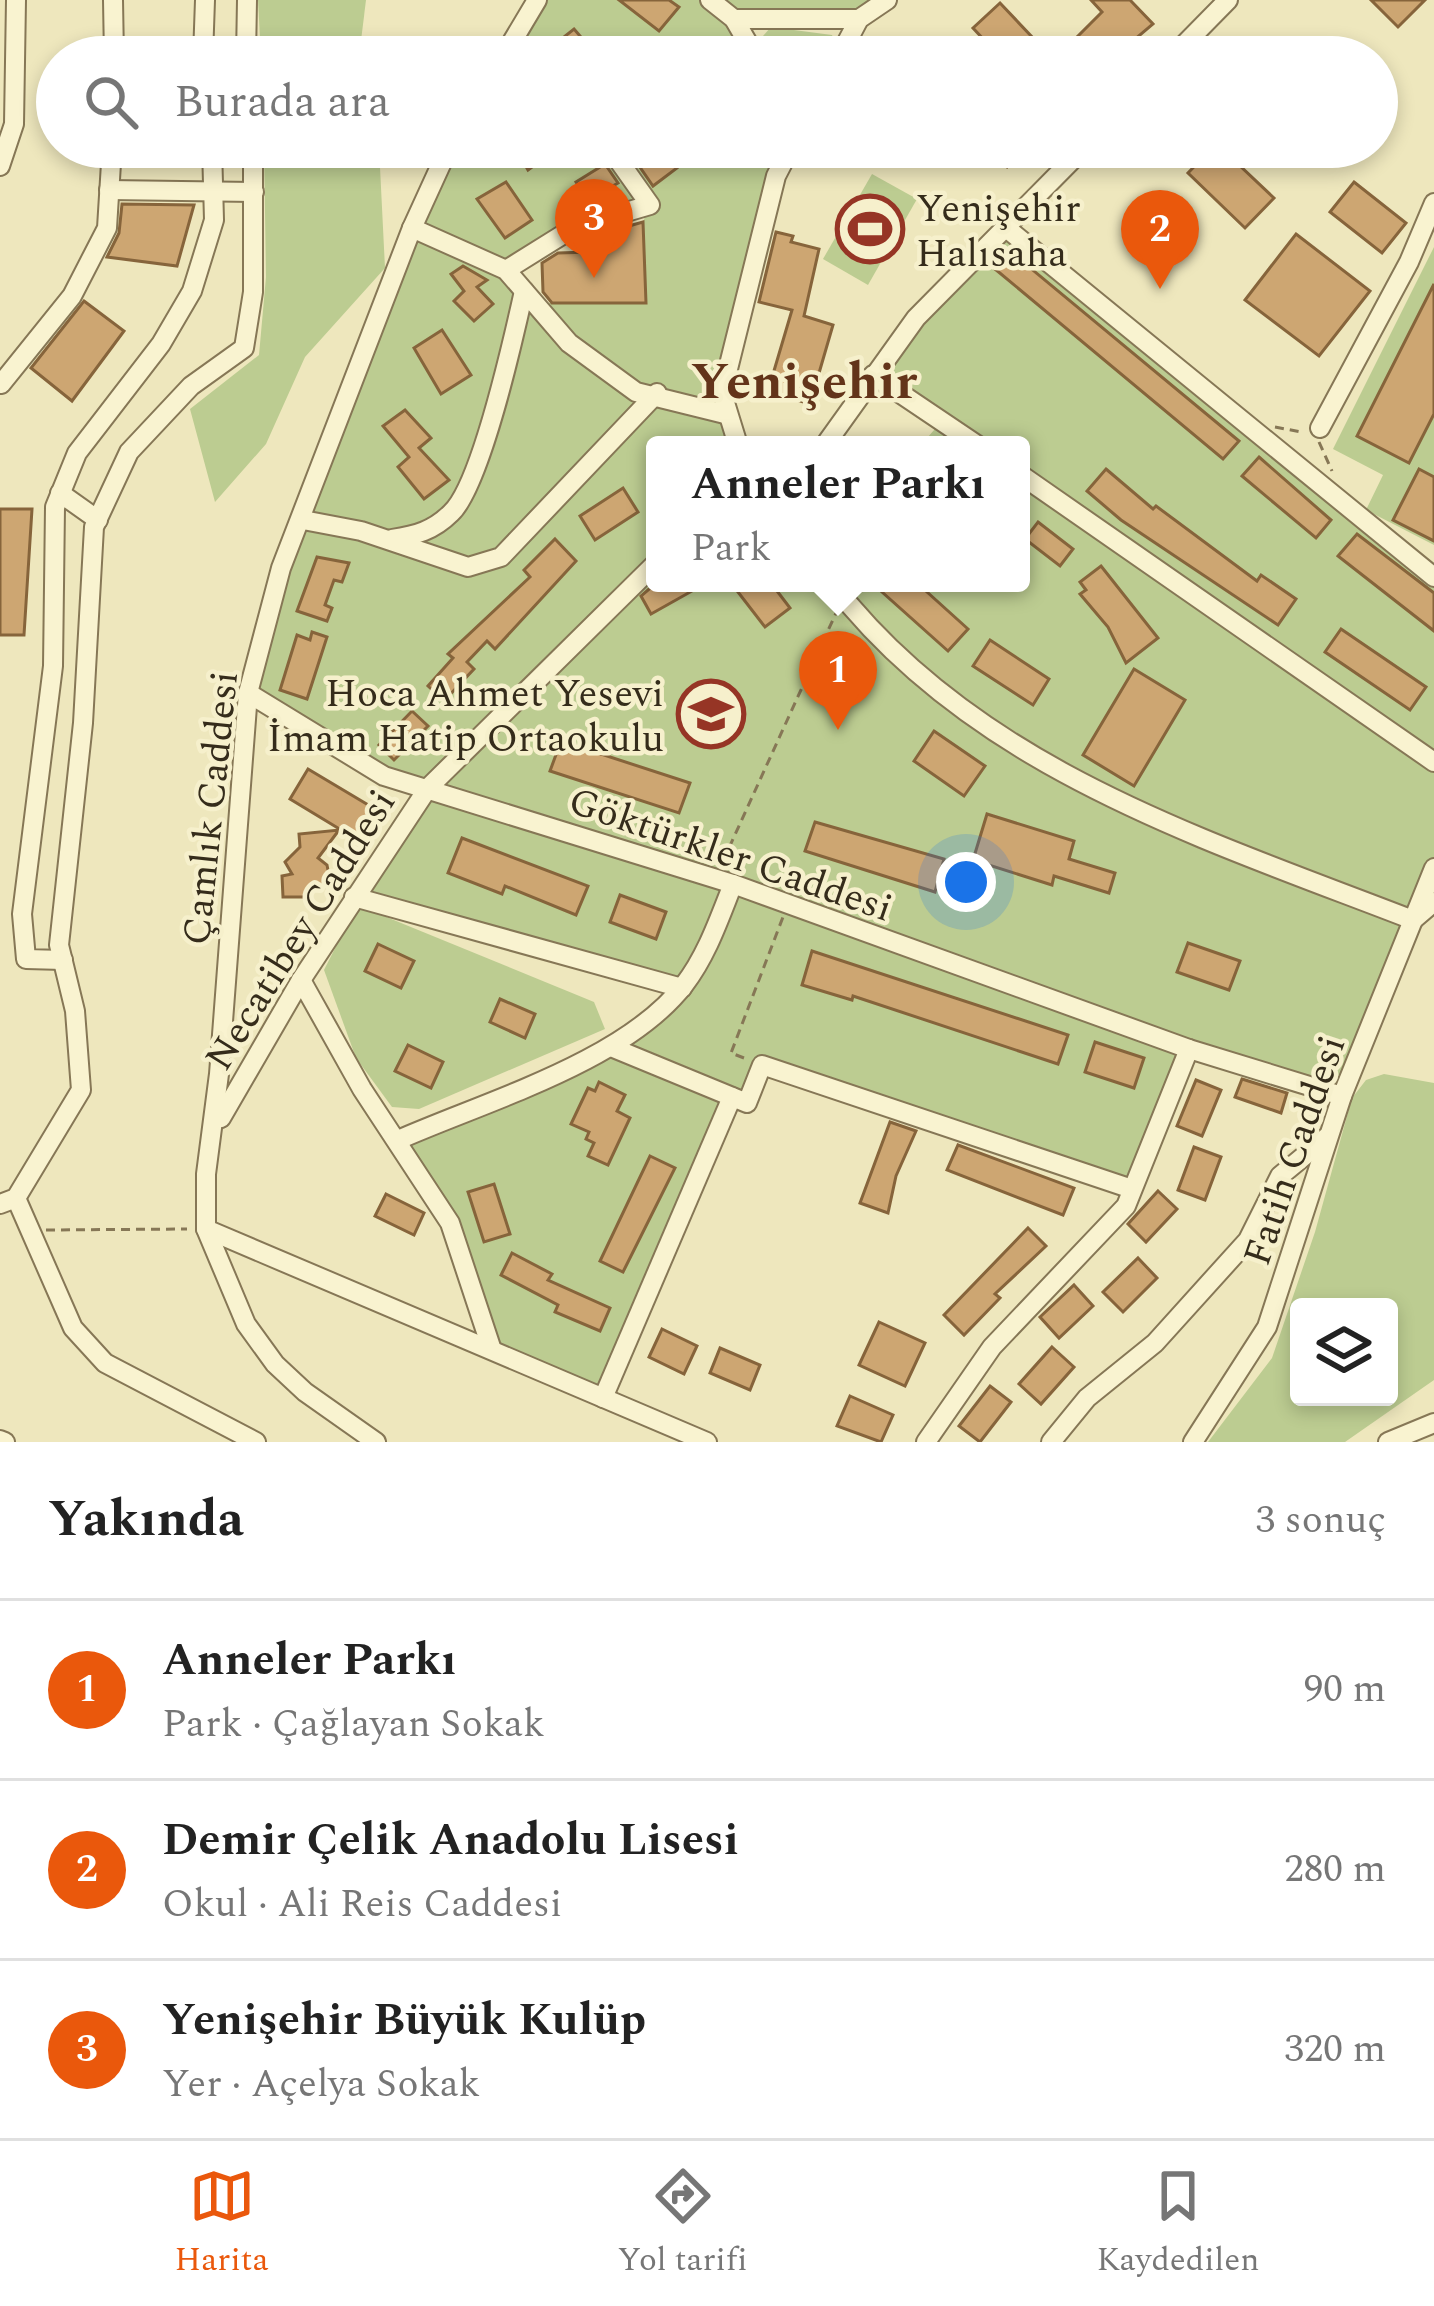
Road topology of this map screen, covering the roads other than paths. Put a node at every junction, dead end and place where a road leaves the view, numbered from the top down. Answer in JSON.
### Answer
{"nodes":[{"id":1,"x":16,"y":0,"type":"edge"},
{"id":2,"x":113,"y":0,"type":"edge"},
{"id":3,"x":205,"y":0,"type":"edge"},
{"id":4,"x":248,"y":0,"type":"edge"},
{"id":5,"x":537,"y":0,"type":"edge"},
{"id":6,"x":710,"y":0,"type":"edge"},
{"id":7,"x":886,"y":0,"type":"edge"},
{"id":8,"x":1228,"y":0,"type":"edge"},
{"id":9,"x":734,"y":19,"type":"junction"},
{"id":10,"x":859,"y":19,"type":"junction"},
{"id":11,"x":114,"y":36,"type":"edge"},
{"id":12,"x":204,"y":36,"type":"edge"},
{"id":13,"x":247,"y":36,"type":"edge"},
{"id":14,"x":520,"y":36,"type":"edge"},
{"id":15,"x":744,"y":36,"type":"edge"},
{"id":16,"x":850,"y":36,"type":"edge"},
{"id":17,"x":1193,"y":36,"type":"edge"},
{"id":18,"x":7,"y":83,"type":"edge"},
{"id":19,"x":0,"y":166,"type":"edge"},
{"id":20,"x":111,"y":168,"type":"edge"},
{"id":21,"x":213,"y":168,"type":"edge"},
{"id":22,"x":253,"y":168,"type":"edge"},
{"id":23,"x":439,"y":168,"type":"edge"},
{"id":24,"x":624,"y":168,"type":"edge"},
{"id":25,"x":776,"y":168,"type":"edge"},
{"id":26,"x":780,"y":168,"type":"edge"},
{"id":27,"x":1064,"y":168,"type":"edge"},
{"id":28,"x":776,"y":176,"type":"junction"},
{"id":29,"x":110,"y":190,"type":"junction"},
{"id":30,"x":254,"y":192,"type":"junction"},
{"id":31,"x":214,"y":194,"type":"junction"},
{"id":32,"x":1434,"y":202,"type":"edge"},
{"id":33,"x":1005,"y":227,"type":"junction"},
{"id":34,"x":412,"y":228,"type":"junction"},
{"id":35,"x":506,"y":270,"type":"junction"},
{"id":36,"x":524,"y":291,"type":"junction"},
{"id":37,"x":873,"y":375,"type":"junction"},
{"id":38,"x":1,"y":385,"type":"edge"},
{"id":39,"x":657,"y":393,"type":"junction"},
{"id":40,"x":725,"y":414,"type":"junction"},
{"id":41,"x":1320,"y":428,"type":"road end"},
{"id":42,"x":734,"y":436,"type":"edge"},
{"id":43,"x":831,"y":436,"type":"edge"},
{"id":44,"x":963,"y":436,"type":"edge"},
{"id":45,"x":1030,"y":481,"type":"edge"},
{"id":46,"x":60,"y":493,"type":"junction"},
{"id":47,"x":98,"y":520,"type":"junction"},
{"id":48,"x":303,"y":520,"type":"junction"},
{"id":49,"x":361,"y":531,"type":"junction"},
{"id":50,"x":646,"y":573,"type":"edge"},
{"id":51,"x":1434,"y":577,"type":"edge"},
{"id":52,"x":839,"y":592,"type":"edge"},
{"id":53,"x":248,"y":693,"type":"junction"},
{"id":54,"x":1434,"y":762,"type":"edge"},
{"id":55,"x":428,"y":788,"type":"junction"},
{"id":56,"x":1434,"y":868,"type":"edge"},
{"id":57,"x":724,"y":882,"type":"junction"},
{"id":58,"x":354,"y":897,"type":"junction"},
{"id":59,"x":1434,"y":902,"type":"edge"},
{"id":60,"x":1414,"y":920,"type":"junction"},
{"id":61,"x":63,"y":960,"type":"junction"},
{"id":62,"x":301,"y":980,"type":"junction"},
{"id":63,"x":682,"y":988,"type":"junction"},
{"id":64,"x":611,"y":1046,"type":"junction"},
{"id":65,"x":1189,"y":1049,"type":"junction"},
{"id":66,"x":1342,"y":1096,"type":"junction"},
{"id":67,"x":732,"y":1097,"type":"junction"},
{"id":68,"x":214,"y":1134,"type":"junction"},
{"id":69,"x":1330,"y":1135,"type":"junction"},
{"id":70,"x":398,"y":1140,"type":"junction"},
{"id":71,"x":1132,"y":1189,"type":"junction"},
{"id":72,"x":8,"y":1201,"type":"edge"},
{"id":73,"x":206,"y":1229,"type":"junction"},
{"id":74,"x":491,"y":1347,"type":"junction"},
{"id":75,"x":603,"y":1398,"type":"junction"},
{"id":76,"x":1434,"y":1423,"type":"edge"},
{"id":77,"x":256,"y":1442,"type":"edge"},
{"id":78,"x":376,"y":1442,"type":"edge"},
{"id":79,"x":706,"y":1442,"type":"edge"},
{"id":80,"x":926,"y":1442,"type":"edge"},
{"id":81,"x":1052,"y":1442,"type":"edge"},
{"id":82,"x":1193,"y":1442,"type":"edge"},
{"id":83,"x":1388,"y":1442,"type":"edge"}],
"edges":[{"from":1,"to":18,"type":"street"},
{"from":2,"to":11,"type":"street"},
{"from":3,"to":12,"type":"street"},
{"from":4,"to":13,"type":"street"},
{"from":5,"to":14,"type":"street"},
{"from":6,"to":9,"type":"street"},
{"from":7,"to":10,"type":"street"},
{"from":8,"to":17,"type":"street"},
{"from":9,"to":10,"type":"street"},
{"from":9,"to":15,"type":"street"},
{"from":10,"to":16,"type":"street"},
{"from":18,"to":19,"type":"street"},
{"from":20,"to":29,"type":"street"},
{"from":21,"to":31,"type":"street"},
{"from":22,"to":30,"type":"street"},
{"from":23,"to":34,"type":"street","name":"Çamlık Caddesi"},
{"from":24,"to":35,"type":"street"},
{"from":25,"to":28,"type":"street"},
{"from":26,"to":28,"type":"street"},
{"from":27,"to":33,"type":"street"},
{"from":28,"to":40,"type":"street"},
{"from":29,"to":31,"type":"street"},
{"from":29,"to":38,"type":"street"},
{"from":30,"to":31,"type":"street"},
{"from":30,"to":47,"type":"street"},
{"from":31,"to":46,"type":"street"},
{"from":32,"to":41,"type":"street"},
{"from":33,"to":37,"type":"street"},
{"from":33,"to":51,"type":"street"},
{"from":34,"to":35,"type":"street"},
{"from":34,"to":48,"type":"street","name":"Çamlık Caddesi"},
{"from":35,"to":36,"type":"street"},
{"from":36,"to":39,"type":"street"},
{"from":36,"to":49,"type":"street"},
{"from":37,"to":43,"type":"street"},
{"from":37,"to":44,"type":"street"},
{"from":39,"to":40,"type":"street"},
{"from":39,"to":49,"type":"street"},
{"from":40,"to":42,"type":"street"},
{"from":45,"to":54,"type":"street"},
{"from":46,"to":47,"type":"street"},
{"from":46,"to":61,"type":"street"},
{"from":47,"to":61,"type":"street"},
{"from":48,"to":49,"type":"street"},
{"from":48,"to":53,"type":"street","name":"Çamlık Caddesi"},
{"from":50,"to":55,"type":"street","name":"Necatibey Caddesi"},
{"from":52,"to":60,"type":"street"},
{"from":53,"to":55,"type":"street","name":"Göktürkler Caddesi"},
{"from":53,"to":68,"type":"street","name":"Çamlık Caddesi"},
{"from":55,"to":57,"type":"street","name":"Göktürkler Caddesi"},
{"from":55,"to":58,"type":"street","name":"Necatibey Caddesi"},
{"from":56,"to":60,"type":"street","name":"Fatih Caddesi"},
{"from":57,"to":63,"type":"street"},
{"from":57,"to":65,"type":"street","name":"Göktürkler Caddesi"},
{"from":58,"to":62,"type":"street","name":"Necatibey Caddesi"},
{"from":58,"to":63,"type":"street"},
{"from":59,"to":60,"type":"street"},
{"from":60,"to":66,"type":"street","name":"Fatih Caddesi"},
{"from":61,"to":72,"type":"street"},
{"from":62,"to":68,"type":"street","name":"Necatibey Caddesi"},
{"from":62,"to":70,"type":"street"},
{"from":63,"to":64,"type":"street"},
{"from":64,"to":67,"type":"street"},
{"from":64,"to":70,"type":"street"},
{"from":65,"to":66,"type":"street","name":"Göktürkler Caddesi"},
{"from":65,"to":71,"type":"street"},
{"from":66,"to":69,"type":"street","name":"Fatih Caddesi"},
{"from":67,"to":71,"type":"street"},
{"from":67,"to":75,"type":"street"},
{"from":68,"to":73,"type":"street","name":"Çamlık Caddesi"},
{"from":69,"to":81,"type":"street"},
{"from":69,"to":82,"type":"street","name":"Fatih Caddesi"},
{"from":70,"to":74,"type":"street"},
{"from":71,"to":80,"type":"street"},
{"from":72,"to":77,"type":"street"},
{"from":73,"to":74,"type":"street"},
{"from":73,"to":78,"type":"street","name":"Çamlık Caddesi"},
{"from":74,"to":75,"type":"street"},
{"from":75,"to":79,"type":"street"},
{"from":76,"to":83,"type":"street"}]}
